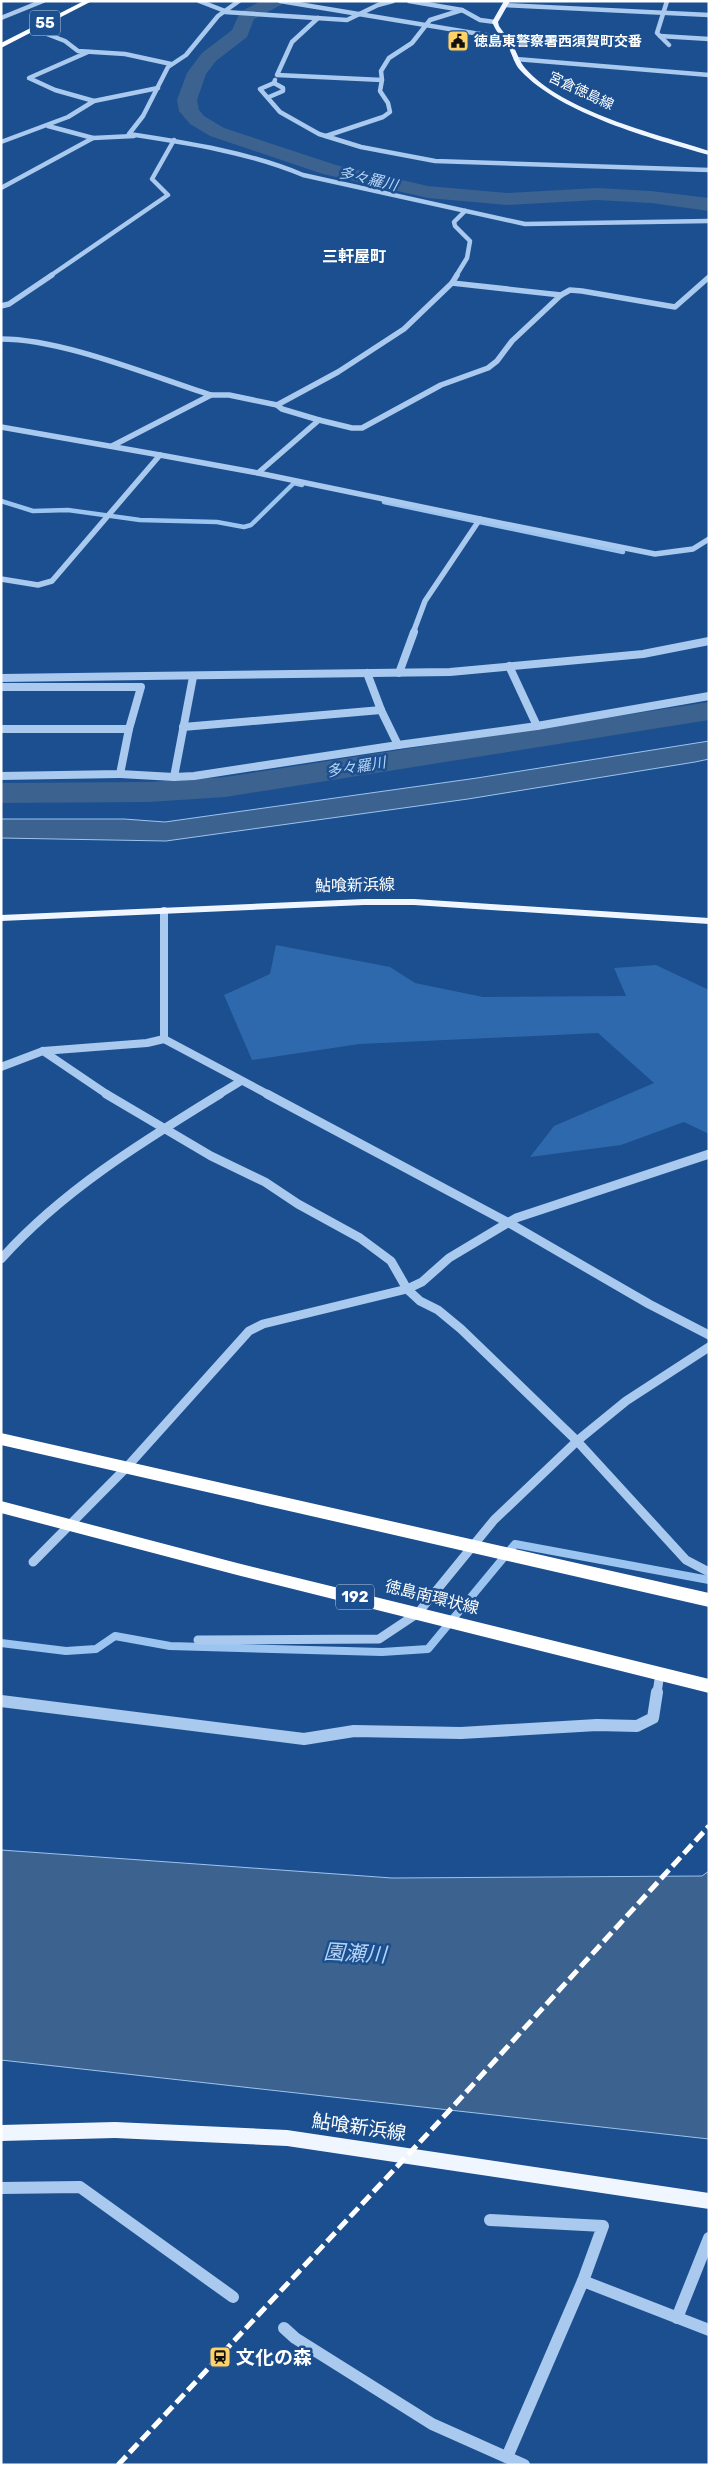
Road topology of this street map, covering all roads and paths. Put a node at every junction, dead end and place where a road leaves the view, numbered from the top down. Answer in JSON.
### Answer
{"nodes":[{"id":1,"x":43,"y":1,"type":"edge"},
{"id":2,"x":73,"y":1,"type":"edge"},
{"id":3,"x":89,"y":1,"type":"edge"},
{"id":4,"x":199,"y":1,"type":"edge"},
{"id":5,"x":239,"y":1,"type":"edge"},
{"id":6,"x":280,"y":1,"type":"edge"},
{"id":7,"x":393,"y":1,"type":"edge"},
{"id":8,"x":409,"y":1,"type":"edge"},
{"id":9,"x":667,"y":1,"type":"edge"},
{"id":10,"x":506,"y":3,"type":"edge"},
{"id":11,"x":462,"y":10,"type":"junction"},
{"id":12,"x":225,"y":11,"type":"junction"},
{"id":13,"x":363,"y":14,"type":"junction"},
{"id":14,"x":663,"y":14,"type":"junction"},
{"id":15,"x":709,"y":15,"type":"edge"},
{"id":16,"x":1,"y":18,"type":"edge"},
{"id":17,"x":318,"y":18,"type":"junction"},
{"id":18,"x":496,"y":22,"type":"junction"},
{"id":19,"x":426,"y":24,"type":"junction"},
{"id":20,"x":34,"y":29,"type":"junction"},
{"id":21,"x":660,"y":36,"type":"junction"},
{"id":22,"x":1,"y":38,"type":"edge"},
{"id":23,"x":504,"y":38,"type":"junction"},
{"id":24,"x":709,"y":39,"type":"edge"},
{"id":25,"x":669,"y":45,"type":"dead end"},
{"id":26,"x":1,"y":46,"type":"edge"},
{"id":27,"x":88,"y":52,"type":"junction"},
{"id":28,"x":516,"y":59,"type":"junction"},
{"id":29,"x":171,"y":64,"type":"junction"},
{"id":30,"x":709,"y":74,"type":"edge"},
{"id":31,"x":277,"y":75,"type":"junction"},
{"id":32,"x":382,"y":80,"type":"junction"},
{"id":33,"x":274,"y":83,"type":"junction"},
{"id":34,"x":158,"y":88,"type":"junction"},
{"id":35,"x":269,"y":97,"type":"junction"},
{"id":36,"x":94,"y":100,"type":"junction"},
{"id":37,"x":48,"y":126,"type":"junction"},
{"id":38,"x":134,"y":136,"type":"junction"},
{"id":39,"x":326,"y":136,"type":"junction"},
{"id":40,"x":93,"y":138,"type":"junction"},
{"id":41,"x":174,"y":140,"type":"junction"},
{"id":42,"x":1,"y":142,"type":"edge"},
{"id":43,"x":709,"y":153,"type":"edge"},
{"id":44,"x":709,"y":170,"type":"edge"},
{"id":45,"x":1,"y":188,"type":"edge"},
{"id":46,"x":465,"y":210,"type":"junction"},
{"id":47,"x":709,"y":221,"type":"edge"},
{"id":48,"x":709,"y":277,"type":"edge"},
{"id":49,"x":452,"y":283,"type":"junction"},
{"id":50,"x":561,"y":295,"type":"junction"},
{"id":51,"x":1,"y":306,"type":"edge"},
{"id":52,"x":1,"y":339,"type":"edge"},
{"id":53,"x":211,"y":395,"type":"junction"},
{"id":54,"x":277,"y":405,"type":"junction"},
{"id":55,"x":318,"y":420,"type":"junction"},
{"id":56,"x":1,"y":427,"type":"edge"},
{"id":57,"x":112,"y":446,"type":"junction"},
{"id":58,"x":160,"y":455,"type":"junction"},
{"id":59,"x":258,"y":473,"type":"junction"},
{"id":60,"x":480,"y":519,"type":"junction"},
{"id":61,"x":709,"y":539,"type":"edge"},
{"id":62,"x":1,"y":578,"type":"edge"},
{"id":63,"x":709,"y":641,"type":"edge"},
{"id":64,"x":509,"y":666,"type":"junction"},
{"id":65,"x":399,"y":672,"type":"junction"},
{"id":66,"x":367,"y":673,"type":"junction"},
{"id":67,"x":193,"y":677,"type":"junction"},
{"id":68,"x":1,"y":678,"type":"edge"},
{"id":69,"x":1,"y":687,"type":"edge"},
{"id":70,"x":709,"y":696,"type":"edge"},
{"id":71,"x":381,"y":710,"type":"junction"},
{"id":72,"x":537,"y":726,"type":"junction"},
{"id":73,"x":183,"y":727,"type":"junction"},
{"id":74,"x":1,"y":729,"type":"edge"},
{"id":75,"x":130,"y":729,"type":"junction"},
{"id":76,"x":398,"y":745,"type":"junction"},
{"id":77,"x":120,"y":774,"type":"junction"},
{"id":78,"x":1,"y":776,"type":"edge"},
{"id":79,"x":174,"y":777,"type":"junction"},
{"id":80,"x":164,"y":911,"type":"junction"},
{"id":81,"x":1,"y":918,"type":"edge"},
{"id":82,"x":709,"y":921,"type":"edge"},
{"id":83,"x":164,"y":1040,"type":"junction"},
{"id":84,"x":43,"y":1051,"type":"junction"},
{"id":85,"x":1,"y":1067,"type":"edge"},
{"id":86,"x":241,"y":1081,"type":"junction"},
{"id":87,"x":164,"y":1128,"type":"junction"},
{"id":88,"x":709,"y":1154,"type":"edge"},
{"id":89,"x":509,"y":1223,"type":"junction"},
{"id":90,"x":1,"y":1259,"type":"edge"},
{"id":91,"x":407,"y":1289,"type":"junction"},
{"id":92,"x":709,"y":1335,"type":"edge"},
{"id":93,"x":709,"y":1347,"type":"edge"},
{"id":94,"x":1,"y":1439,"type":"edge"},
{"id":95,"x":577,"y":1441,"type":"junction"},
{"id":96,"x":126,"y":1468,"type":"junction"},
{"id":97,"x":1,"y":1506,"type":"edge"},
{"id":98,"x":68,"y":1526,"type":"junction"},
{"id":99,"x":473,"y":1546,"type":"junction"},
{"id":100,"x":33,"y":1562,"type":"dead end"},
{"id":101,"x":709,"y":1572,"type":"edge"},
{"id":102,"x":709,"y":1600,"type":"edge"},
{"id":103,"x":418,"y":1613,"type":"junction"},
{"id":104,"x":198,"y":1640,"type":"dead end"},
{"id":105,"x":660,"y":1673,"type":"junction"},
{"id":106,"x":709,"y":1686,"type":"edge"},
{"id":107,"x":1,"y":1701,"type":"edge"},
{"id":108,"x":1,"y":2133,"type":"edge"},
{"id":109,"x":1,"y":2188,"type":"edge"},
{"id":110,"x":709,"y":2201,"type":"edge"},
{"id":111,"x":490,"y":2220,"type":"dead end"},
{"id":112,"x":709,"y":2238,"type":"edge"},
{"id":113,"x":583,"y":2280,"type":"junction"},
{"id":114,"x":233,"y":2298,"type":"dead end"},
{"id":115,"x":677,"y":2318,"type":"junction"},
{"id":116,"x":284,"y":2328,"type":"dead end"},
{"id":117,"x":709,"y":2330,"type":"edge"},
{"id":118,"x":507,"y":2457,"type":"junction"},
{"id":119,"x":522,"y":2464,"type":"edge"}],
"edges":[{"from":1,"to":16,"type":"street"},
{"from":2,"to":22,"type":"highway","number":"55"},
{"from":3,"to":20,"type":"highway","number":"55"},
{"from":4,"to":12,"type":"street"},
{"from":5,"to":12,"type":"street"},
{"from":6,"to":13,"type":"street"},
{"from":7,"to":13,"type":"street"},
{"from":8,"to":11,"type":"street"},
{"from":9,"to":14,"type":"street"},
{"from":10,"to":14,"type":"street"},
{"from":10,"to":18,"type":"main road"},
{"from":11,"to":18,"type":"street"},
{"from":11,"to":19,"type":"street"},
{"from":12,"to":17,"type":"street"},
{"from":12,"to":29,"type":"street"},
{"from":13,"to":17,"type":"street"},
{"from":13,"to":19,"type":"street"},
{"from":14,"to":15,"type":"street"},
{"from":14,"to":21,"type":"street"},
{"from":17,"to":31,"type":"street"},
{"from":18,"to":23,"type":"main road","name":"宮倉徳島線"},
{"from":19,"to":23,"type":"street"},
{"from":19,"to":32,"type":"street"},
{"from":20,"to":26,"type":"highway","number":"55"},
{"from":20,"to":27,"type":"street"},
{"from":21,"to":24,"type":"street"},
{"from":21,"to":25,"type":"street"},
{"from":23,"to":28,"type":"main road","name":"宮倉徳島線"},
{"from":27,"to":29,"type":"street"},
{"from":27,"to":36,"type":"street"},
{"from":28,"to":30,"type":"street"},
{"from":28,"to":43,"type":"main road","name":"宮倉徳島線"},
{"from":29,"to":34,"type":"street"},
{"from":31,"to":32,"type":"street"},
{"from":31,"to":33,"type":"street"},
{"from":32,"to":39,"type":"street"},
{"from":33,"to":35,"type":"street"},
{"from":33,"to":35,"type":"street"},
{"from":34,"to":36,"type":"street"},
{"from":34,"to":38,"type":"street"},
{"from":35,"to":39,"type":"street"},
{"from":36,"to":37,"type":"street"},
{"from":37,"to":40,"type":"street"},
{"from":37,"to":42,"type":"street"},
{"from":38,"to":40,"type":"street"},
{"from":38,"to":41,"type":"street"},
{"from":39,"to":44,"type":"street"},
{"from":40,"to":45,"type":"street"},
{"from":41,"to":46,"type":"street"},
{"from":41,"to":51,"type":"street"},
{"from":46,"to":47,"type":"street"},
{"from":46,"to":49,"type":"street"},
{"from":48,"to":50,"type":"street"},
{"from":49,"to":50,"type":"street"},
{"from":49,"to":54,"type":"street"},
{"from":50,"to":55,"type":"street"},
{"from":52,"to":53,"type":"street"},
{"from":53,"to":54,"type":"street"},
{"from":53,"to":57,"type":"street"},
{"from":54,"to":55,"type":"street"},
{"from":55,"to":59,"type":"street"},
{"from":56,"to":57,"type":"street"},
{"from":57,"to":58,"type":"street"},
{"from":58,"to":59,"type":"street"},
{"from":58,"to":62,"type":"street"},
{"from":59,"to":60,"type":"street"},
{"from":60,"to":61,"type":"street"},
{"from":60,"to":65,"type":"street"},
{"from":63,"to":64,"type":"street"},
{"from":64,"to":65,"type":"street"},
{"from":64,"to":72,"type":"street"},
{"from":65,"to":66,"type":"street"},
{"from":66,"to":67,"type":"street"},
{"from":66,"to":71,"type":"street"},
{"from":67,"to":68,"type":"street"},
{"from":67,"to":73,"type":"street"},
{"from":69,"to":75,"type":"street"},
{"from":70,"to":72,"type":"street"},
{"from":71,"to":73,"type":"street"},
{"from":71,"to":76,"type":"street"},
{"from":72,"to":76,"type":"street"},
{"from":73,"to":79,"type":"street"},
{"from":74,"to":75,"type":"street"},
{"from":75,"to":77,"type":"street"},
{"from":76,"to":79,"type":"street"},
{"from":77,"to":78,"type":"street"},
{"from":77,"to":79,"type":"street"},
{"from":80,"to":81,"type":"main road","name":"鮎喰新浜線"},
{"from":80,"to":82,"type":"main road","name":"鮎喰新浜線"},
{"from":80,"to":83,"type":"street"},
{"from":83,"to":84,"type":"street"},
{"from":83,"to":86,"type":"street"},
{"from":84,"to":85,"type":"street"},
{"from":84,"to":87,"type":"street"},
{"from":86,"to":87,"type":"street"},
{"from":86,"to":89,"type":"street"},
{"from":87,"to":90,"type":"street"},
{"from":87,"to":91,"type":"street"},
{"from":88,"to":89,"type":"street"},
{"from":89,"to":91,"type":"street"},
{"from":89,"to":92,"type":"street"},
{"from":91,"to":95,"type":"street"},
{"from":91,"to":96,"type":"street"},
{"from":93,"to":95,"type":"street"},
{"from":94,"to":96,"type":"highway"},
{"from":95,"to":99,"type":"street"},
{"from":95,"to":101,"type":"street"},
{"from":96,"to":98,"type":"street"},
{"from":96,"to":99,"type":"highway"},
{"from":97,"to":98,"type":"highway","name":"徳島南環状線","number":"192"},
{"from":98,"to":100,"type":"street"},
{"from":98,"to":103,"type":"highway","name":"徳島南環状線","number":"192"},
{"from":99,"to":102,"type":"highway"},
{"from":99,"to":103,"type":"street"},
{"from":103,"to":104,"type":"street"},
{"from":103,"to":105,"type":"highway","name":"徳島南環状線","number":"192"},
{"from":105,"to":106,"type":"highway","name":"徳島南環状線","number":"192"},
{"from":105,"to":107,"type":"street"},
{"from":108,"to":110,"type":"main road","name":"鮎喰新浜線"},
{"from":109,"to":114,"type":"street"},
{"from":111,"to":113,"type":"street"},
{"from":112,"to":115,"type":"street"},
{"from":113,"to":115,"type":"street"},
{"from":113,"to":118,"type":"street"},
{"from":115,"to":117,"type":"street"},
{"from":116,"to":118,"type":"street"},
{"from":118,"to":119,"type":"street"}]}
